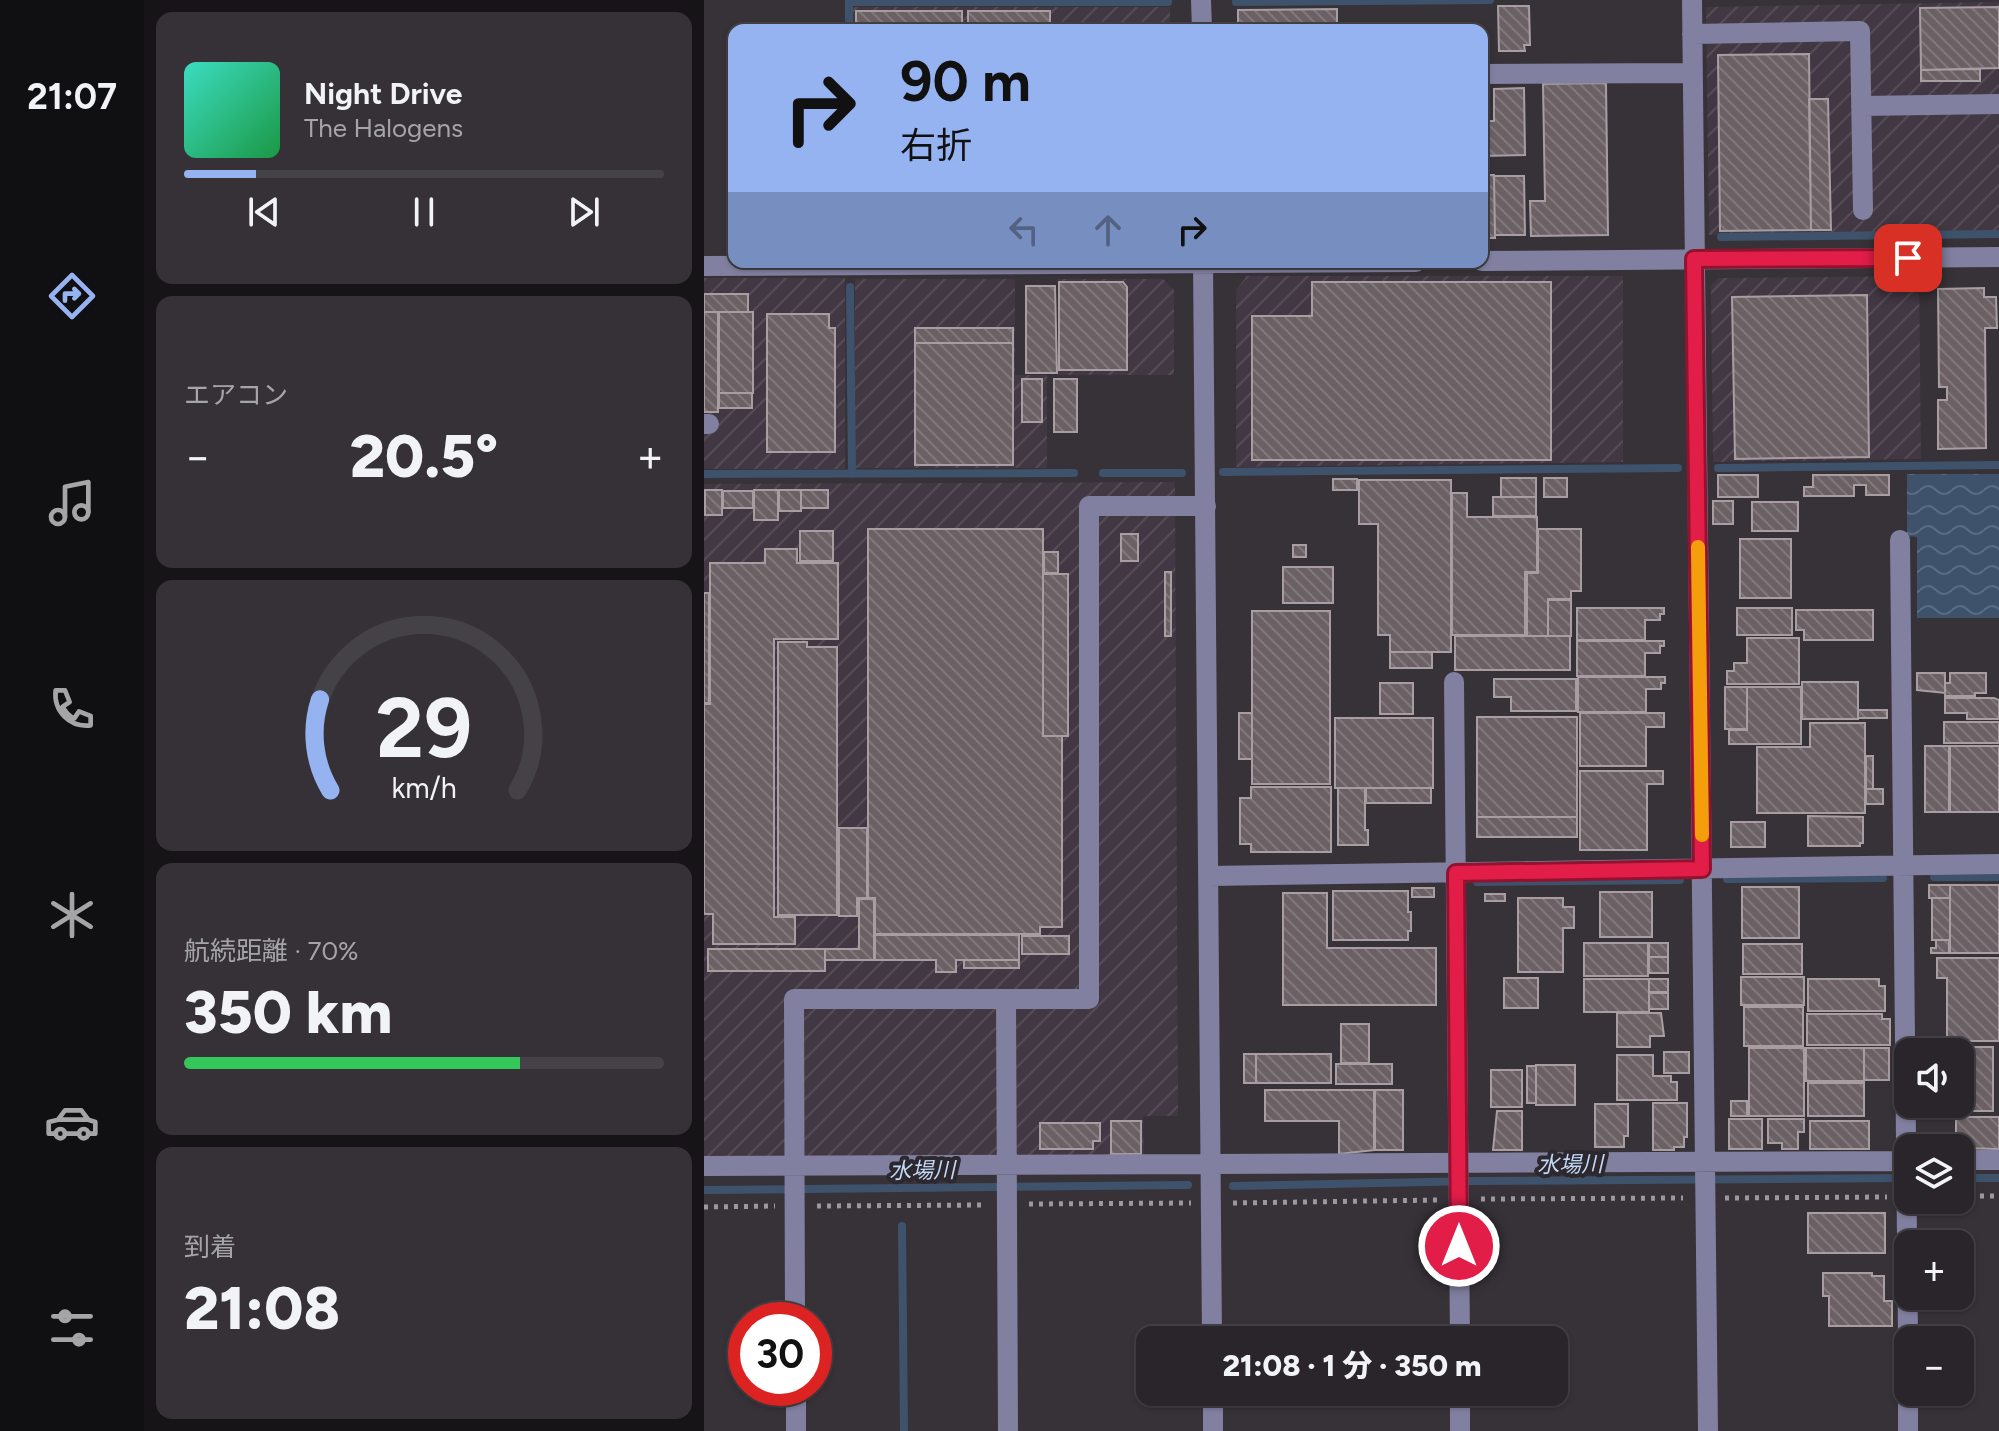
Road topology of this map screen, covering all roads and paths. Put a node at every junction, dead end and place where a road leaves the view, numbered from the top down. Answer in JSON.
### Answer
{"nodes":[{"id":1,"x":1201,"y":0,"type":"edge"},
{"id":2,"x":1692,"y":0,"type":"edge"},
{"id":3,"x":1202,"y":24,"type":"edge"},
{"id":4,"x":1692,"y":34,"type":"junction"},
{"id":5,"x":1692,"y":73,"type":"junction"},
{"id":6,"x":1488,"y":74,"type":"edge"},
{"id":7,"x":1999,"y":104,"type":"edge"},
{"id":8,"x":1861,"y":106,"type":"junction"},
{"id":9,"x":1863,"y":210,"type":"dead end"},
{"id":10,"x":1999,"y":257,"type":"edge"},
{"id":11,"x":1694,"y":259,"type":"junction"},
{"id":12,"x":1488,"y":261,"type":"edge"},
{"id":13,"x":704,"y":266,"type":"edge"},
{"id":14,"x":728,"y":266,"type":"edge"},
{"id":15,"x":1203,"y":268,"type":"edge"},
{"id":16,"x":1206,"y":506,"type":"junction"},
{"id":17,"x":1900,"y":540,"type":"dead end"},
{"id":18,"x":1454,"y":682,"type":"dead end"},
{"id":19,"x":1999,"y":864,"type":"edge"},
{"id":20,"x":1904,"y":866,"type":"junction"},
{"id":21,"x":1702,"y":869,"type":"junction"},
{"id":22,"x":1456,"y":873,"type":"junction"},
{"id":23,"x":1209,"y":876,"type":"junction"},
{"id":24,"x":1006,"y":999,"type":"junction"},
{"id":25,"x":1908,"y":1134,"type":"edge"},
{"id":26,"x":1974,"y":1160,"type":"edge"},
{"id":27,"x":1999,"y":1160,"type":"edge"},
{"id":28,"x":1894,"y":1162,"type":"edge"},
{"id":29,"x":1211,"y":1164,"type":"junction"},
{"id":30,"x":704,"y":1166,"type":"edge"},
{"id":31,"x":1007,"y":1170,"type":"junction"},
{"id":32,"x":794,"y":1172,"type":"junction"},
{"id":33,"x":1706,"y":1180,"type":"junction"},
{"id":34,"x":1459,"y":1182,"type":"junction"},
{"id":35,"x":1894,"y":1196,"type":"edge"},
{"id":36,"x":1974,"y":1196,"type":"edge"},
{"id":37,"x":1999,"y":1196,"type":"edge"},
{"id":38,"x":1007,"y":1201,"type":"junction"},
{"id":39,"x":795,"y":1203,"type":"junction"},
{"id":40,"x":1211,"y":1203,"type":"junction"},
{"id":41,"x":704,"y":1207,"type":"edge"},
{"id":42,"x":1907,"y":1214,"type":"edge"},
{"id":43,"x":795,"y":1302,"type":"edge"},
{"id":44,"x":1212,"y":1326,"type":"edge"},
{"id":45,"x":1460,"y":1326,"type":"edge"},
{"id":46,"x":1908,"y":1326,"type":"edge"},
{"id":47,"x":796,"y":1406,"type":"edge"},
{"id":48,"x":1213,"y":1406,"type":"edge"},
{"id":49,"x":1460,"y":1406,"type":"edge"},
{"id":50,"x":1908,"y":1406,"type":"edge"},
{"id":51,"x":796,"y":1431,"type":"edge"},
{"id":52,"x":1008,"y":1431,"type":"edge"},
{"id":53,"x":1213,"y":1431,"type":"edge"},
{"id":54,"x":1460,"y":1431,"type":"edge"},
{"id":55,"x":1708,"y":1431,"type":"edge"},
{"id":56,"x":1908,"y":1431,"type":"edge"}],
"edges":[{"from":1,"to":3,"type":"street"},
{"from":2,"to":4,"type":"street"},
{"from":4,"to":5,"type":"street"},
{"from":4,"to":8,"type":"street"},
{"from":5,"to":6,"type":"street"},
{"from":5,"to":11,"type":"street"},
{"from":7,"to":8,"type":"street"},
{"from":8,"to":9,"type":"street"},
{"from":10,"to":11,"type":"street"},
{"from":11,"to":12,"type":"street"},
{"from":11,"to":21,"type":"street"},
{"from":13,"to":14,"type":"street"},
{"from":15,"to":16,"type":"street"},
{"from":16,"to":23,"type":"street"},
{"from":16,"to":24,"type":"street"},
{"from":17,"to":20,"type":"street"},
{"from":18,"to":22,"type":"street"},
{"from":19,"to":20,"type":"street"},
{"from":20,"to":21,"type":"street"},
{"from":20,"to":25,"type":"street"},
{"from":21,"to":22,"type":"street"},
{"from":21,"to":33,"type":"street"},
{"from":22,"to":23,"type":"street"},
{"from":22,"to":34,"type":"street"},
{"from":23,"to":29,"type":"street"},
{"from":24,"to":31,"type":"street"},
{"from":24,"to":32,"type":"street"},
{"from":26,"to":27,"type":"street"},
{"from":28,"to":33,"type":"street"},
{"from":29,"to":31,"type":"street"},
{"from":29,"to":34,"type":"street"},
{"from":29,"to":40,"type":"street"},
{"from":30,"to":32,"type":"street"},
{"from":31,"to":32,"type":"street"},
{"from":31,"to":38,"type":"street"},
{"from":32,"to":39,"type":"street"},
{"from":33,"to":34,"type":"street"},
{"from":33,"to":34,"type":"path"},
{"from":33,"to":35,"type":"path"},
{"from":33,"to":55,"type":"street"},
{"from":34,"to":40,"type":"path"},
{"from":34,"to":45,"type":"street"},
{"from":36,"to":37,"type":"path"},
{"from":38,"to":39,"type":"path"},
{"from":38,"to":40,"type":"path"},
{"from":38,"to":52,"type":"street"},
{"from":39,"to":41,"type":"path"},
{"from":39,"to":43,"type":"street"},
{"from":40,"to":44,"type":"street"},
{"from":42,"to":46,"type":"street"},
{"from":47,"to":51,"type":"street"},
{"from":48,"to":53,"type":"street"},
{"from":49,"to":54,"type":"street"},
{"from":50,"to":56,"type":"street"}]}
